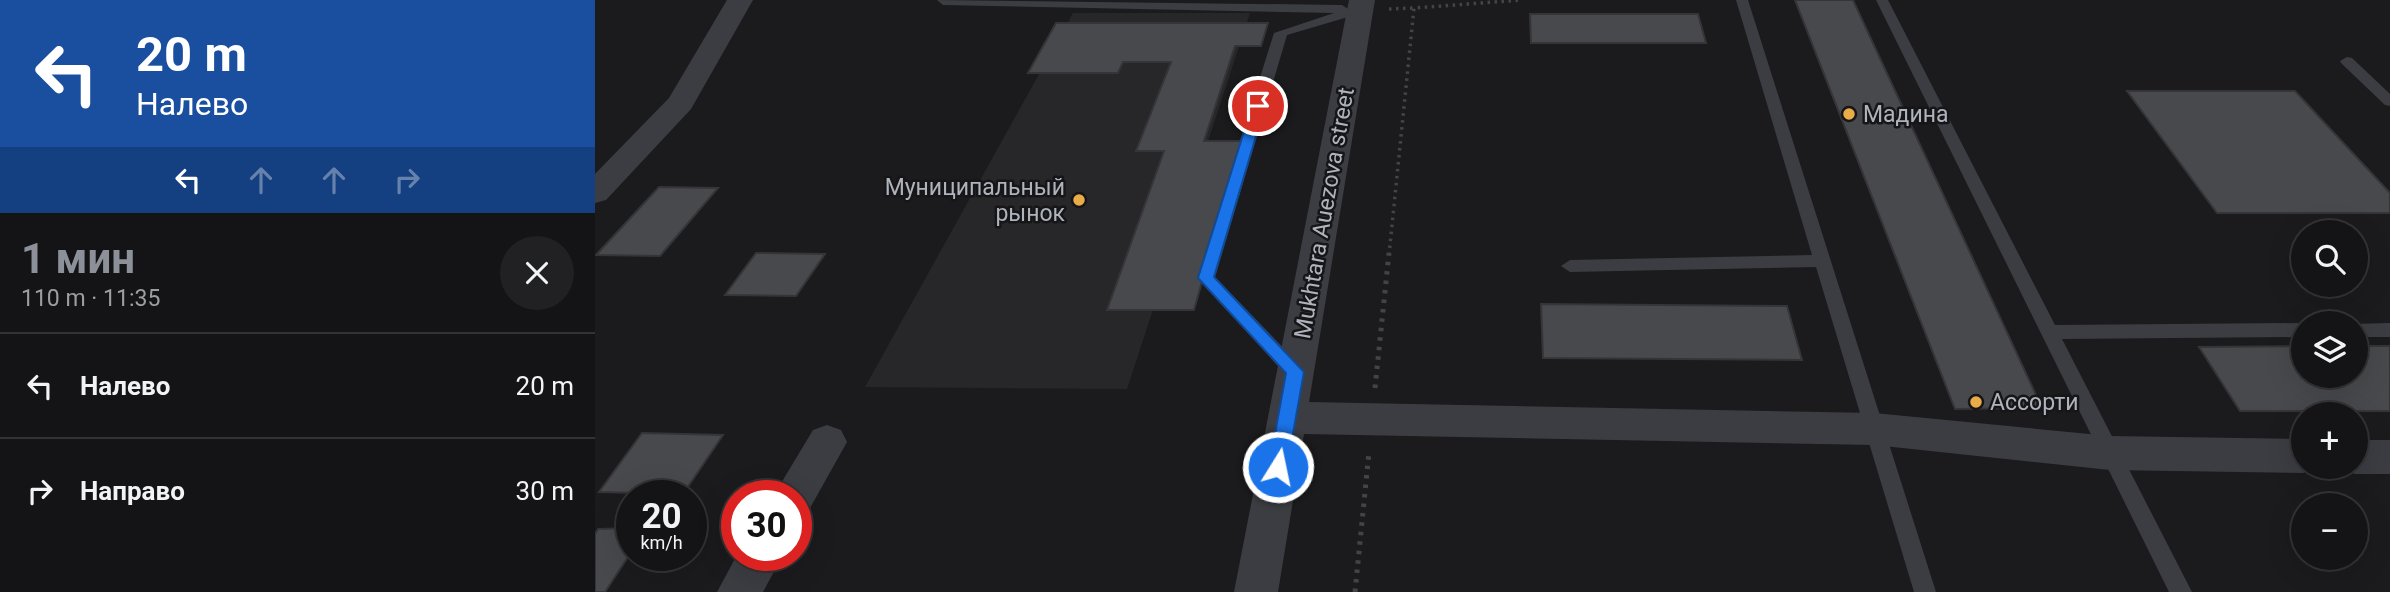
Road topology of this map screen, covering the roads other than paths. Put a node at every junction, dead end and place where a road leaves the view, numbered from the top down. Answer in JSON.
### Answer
{"nodes":[{"id":1,"x":740,"y":0,"type":"edge"},
{"id":2,"x":1742,"y":0,"type":"edge"},
{"id":3,"x":1882,"y":0,"type":"edge"},
{"id":4,"x":943,"y":1,"type":"edge"},
{"id":5,"x":1361,"y":5,"type":"edge"},
{"id":6,"x":2347,"y":61,"type":"dead end"},
{"id":7,"x":2390,"y":102,"type":"edge"},
{"id":8,"x":595,"y":193,"type":"edge"},
{"id":9,"x":1822,"y":261,"type":"junction"},
{"id":10,"x":1570,"y":266,"type":"dead end"},
{"id":11,"x":2291,"y":330,"type":"edge"},
{"id":12,"x":2368,"y":330,"type":"edge"},
{"id":13,"x":2390,"y":330,"type":"edge"},
{"id":14,"x":2049,"y":332,"type":"junction"},
{"id":15,"x":1295,"y":372,"type":"junction"},
{"id":16,"x":1287,"y":418,"type":"junction"},
{"id":17,"x":1874,"y":429,"type":"junction"},
{"id":18,"x":827,"y":442,"type":"dead end"},
{"id":19,"x":2110,"y":453,"type":"junction"},
{"id":20,"x":2291,"y":456,"type":"edge"},
{"id":21,"x":2368,"y":457,"type":"edge"},
{"id":22,"x":2390,"y":457,"type":"edge"},
{"id":23,"x":804,"y":480,"type":"edge"},
{"id":24,"x":751,"y":571,"type":"edge"},
{"id":25,"x":739,"y":592,"type":"edge"},
{"id":26,"x":1256,"y":592,"type":"edge"},
{"id":27,"x":1925,"y":592,"type":"edge"},
{"id":28,"x":2181,"y":592,"type":"edge"}],
"edges":[{"from":1,"to":8,"type":"street"},
{"from":2,"to":9,"type":"lane"},
{"from":3,"to":14,"type":"lane"},
{"from":4,"to":5,"type":"lane"},
{"from":5,"to":15,"type":"street","name":"Mukhtara Auezova street"},
{"from":5,"to":15,"type":"lane"},
{"from":6,"to":7,"type":"lane"},
{"from":9,"to":10,"type":"lane"},
{"from":9,"to":17,"type":"lane"},
{"from":11,"to":14,"type":"lane"},
{"from":12,"to":13,"type":"lane"},
{"from":14,"to":19,"type":"lane"},
{"from":15,"to":16,"type":"street","name":"Mukhtara Auezova street"},
{"from":16,"to":17,"type":"street"},
{"from":16,"to":26,"type":"street","name":"Mukhtara Auezova street"},
{"from":17,"to":19,"type":"street"},
{"from":17,"to":27,"type":"lane"},
{"from":18,"to":23,"type":"street"},
{"from":19,"to":20,"type":"street"},
{"from":19,"to":28,"type":"lane"},
{"from":21,"to":22,"type":"street"},
{"from":24,"to":25,"type":"street"}]}
